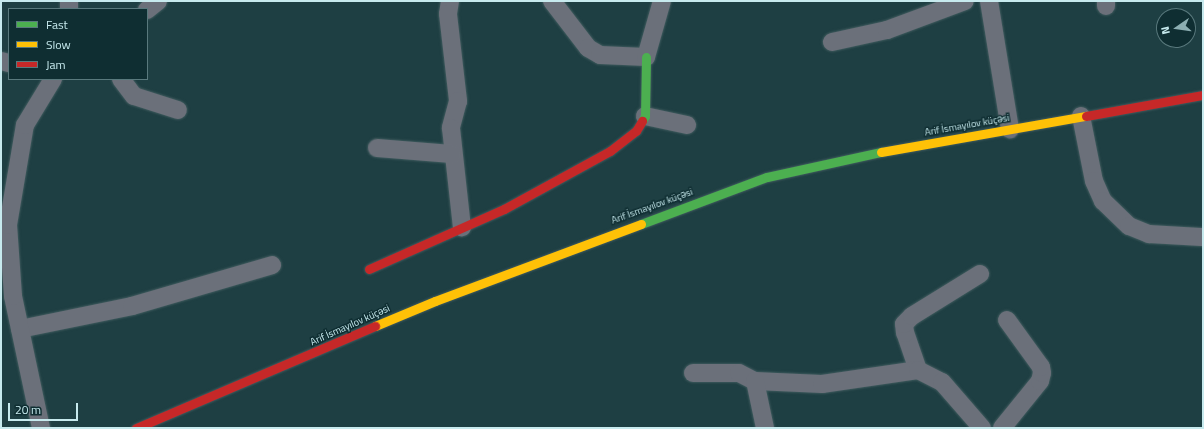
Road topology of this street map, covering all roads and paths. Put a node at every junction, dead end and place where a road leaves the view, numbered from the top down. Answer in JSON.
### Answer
{"nodes":[{"id":1,"x":158,"y":1,"type":"edge"},
{"id":2,"x":450,"y":1,"type":"edge"},
{"id":3,"x":552,"y":1,"type":"edge"},
{"id":4,"x":662,"y":1,"type":"edge"},
{"id":5,"x":965,"y":1,"type":"edge"},
{"id":6,"x":989,"y":1,"type":"edge"},
{"id":7,"x":148,"y":9,"type":"edge"},
{"id":8,"x":832,"y":42,"type":"dead end"},
{"id":9,"x":646,"y":57,"type":"junction"},
{"id":10,"x":52,"y":80,"type":"edge"},
{"id":11,"x":122,"y":80,"type":"edge"},
{"id":12,"x":1203,"y":95,"type":"edge"},
{"id":13,"x":178,"y":110,"type":"dead end"},
{"id":14,"x":645,"y":116,"type":"junction"},
{"id":15,"x":1081,"y":116,"type":"junction"},
{"id":16,"x":687,"y":125,"type":"dead end"},
{"id":17,"x":1010,"y":129,"type":"junction"},
{"id":18,"x":377,"y":148,"type":"dead end"},
{"id":19,"x":452,"y":154,"type":"junction"},
{"id":20,"x":462,"y":227,"type":"junction"},
{"id":21,"x":1203,"y":237,"type":"edge"},
{"id":22,"x":272,"y":265,"type":"dead end"},
{"id":23,"x":369,"y":269,"type":"dead end"},
{"id":24,"x":980,"y":274,"type":"dead end"},
{"id":25,"x":7,"y":279,"type":"edge"},
{"id":26,"x":1007,"y":320,"type":"dead end"},
{"id":27,"x":20,"y":329,"type":"junction"},
{"id":28,"x":918,"y":370,"type":"junction"},
{"id":29,"x":693,"y":373,"type":"dead end"},
{"id":30,"x":755,"y":381,"type":"junction"},
{"id":31,"x":41,"y":428,"type":"edge"},
{"id":32,"x":139,"y":428,"type":"edge"},
{"id":33,"x":765,"y":428,"type":"edge"},
{"id":34,"x":982,"y":428,"type":"edge"},
{"id":35,"x":1002,"y":428,"type":"edge"}],
"edges":[{"from":1,"to":7,"type":"street"},
{"from":2,"to":19,"type":"street"},
{"from":3,"to":9,"type":"street"},
{"from":4,"to":9,"type":"street"},
{"from":5,"to":8,"type":"street"},
{"from":6,"to":17,"type":"street"},
{"from":9,"to":14,"type":"street"},
{"from":10,"to":25,"type":"street"},
{"from":11,"to":13,"type":"street"},
{"from":12,"to":15,"type":"street","name":"Arif İsmayılov küçəsi"},
{"from":14,"to":16,"type":"street"},
{"from":14,"to":20,"type":"street"},
{"from":15,"to":17,"type":"street","name":"Arif İsmayılov küçəsi"},
{"from":15,"to":21,"type":"street"},
{"from":17,"to":32,"type":"street","name":"Arif İsmayılov küçəsi"},
{"from":18,"to":19,"type":"street"},
{"from":19,"to":20,"type":"street"},
{"from":20,"to":23,"type":"street"},
{"from":22,"to":27,"type":"street"},
{"from":24,"to":28,"type":"street"},
{"from":25,"to":27,"type":"street"},
{"from":26,"to":35,"type":"street"},
{"from":27,"to":31,"type":"street"},
{"from":28,"to":30,"type":"street"},
{"from":28,"to":34,"type":"street"},
{"from":29,"to":30,"type":"street"},
{"from":30,"to":33,"type":"street"}]}
